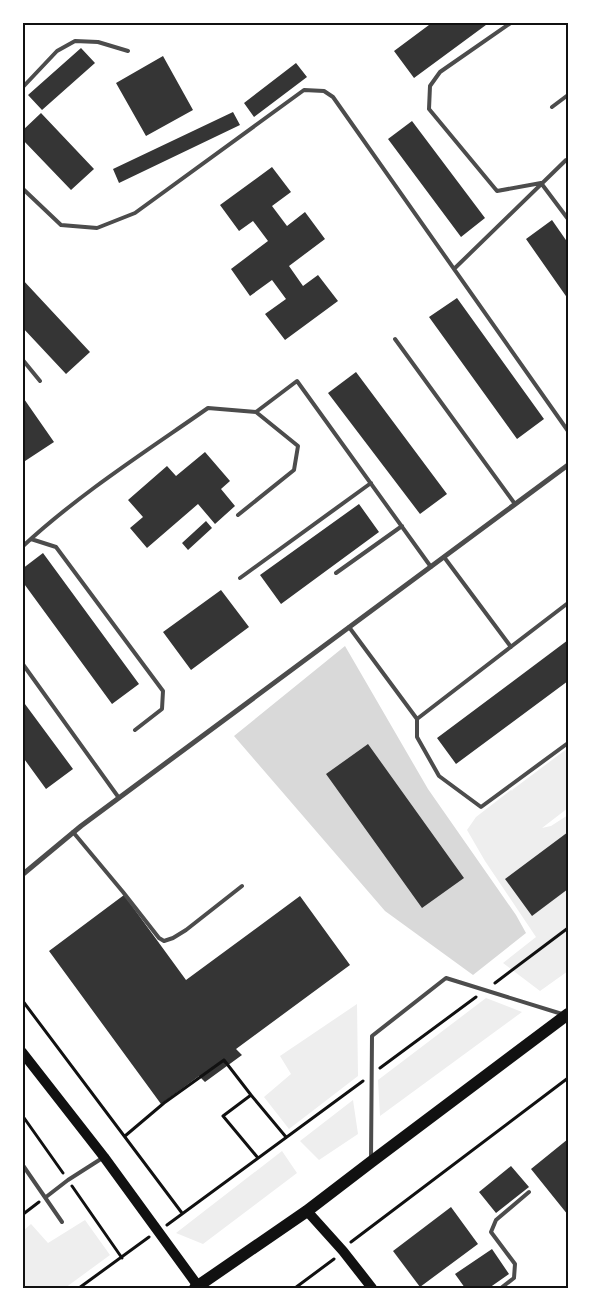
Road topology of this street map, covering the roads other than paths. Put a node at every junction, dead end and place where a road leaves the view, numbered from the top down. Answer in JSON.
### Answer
{"nodes":[{"id":1,"x":512,"y":22,"type":"edge"},
{"id":2,"x":128,"y":51,"type":"dead end"},
{"id":3,"x":22,"y":88,"type":"edge"},
{"id":4,"x":568,"y":96,"type":"edge"},
{"id":5,"x":552,"y":107,"type":"dead end"},
{"id":6,"x":566,"y":160,"type":"dead end"},
{"id":7,"x":541,"y":183,"type":"junction"},
{"id":8,"x":22,"y":188,"type":"edge"},
{"id":9,"x":568,"y":218,"type":"edge"},
{"id":10,"x":454,"y":269,"type":"junction"},
{"id":11,"x":395,"y":339,"type":"dead end"},
{"id":12,"x":22,"y":359,"type":"edge"},
{"id":13,"x":40,"y":381,"type":"dead end"},
{"id":14,"x":256,"y":412,"type":"junction"},
{"id":15,"x":568,"y":431,"type":"edge"},
{"id":16,"x":568,"y":465,"type":"edge"},
{"id":17,"x":371,"y":483,"type":"junction"},
{"id":18,"x":515,"y":504,"type":"junction"},
{"id":19,"x":238,"y":515,"type":"dead end"},
{"id":20,"x":402,"y":526,"type":"junction"},
{"id":21,"x":31,"y":539,"type":"junction"},
{"id":22,"x":22,"y":547,"type":"edge"},
{"id":23,"x":444,"y":557,"type":"junction"},
{"id":24,"x":431,"y":566,"type":"junction"},
{"id":25,"x":336,"y":573,"type":"dead end"},
{"id":26,"x":240,"y":578,"type":"dead end"},
{"id":27,"x":568,"y":603,"type":"edge"},
{"id":28,"x":349,"y":627,"type":"junction"},
{"id":29,"x":511,"y":647,"type":"junction"},
{"id":30,"x":22,"y":663,"type":"edge"},
{"id":31,"x":417,"y":719,"type":"junction"},
{"id":32,"x":135,"y":730,"type":"dead end"},
{"id":33,"x":568,"y":742,"type":"edge"},
{"id":34,"x":119,"y":798,"type":"junction"},
{"id":35,"x":73,"y":832,"type":"junction"},
{"id":36,"x":22,"y":875,"type":"edge"},
{"id":37,"x":242,"y":886,"type":"dead end"},
{"id":38,"x":567,"y":1015,"type":"edge"},
{"id":39,"x":22,"y":1052,"type":"edge"},
{"id":40,"x":104,"y":1157,"type":"junction"},
{"id":41,"x":371,"y":1162,"type":"junction"},
{"id":42,"x":22,"y":1164,"type":"edge"},
{"id":43,"x":529,"y":1192,"type":"dead end"},
{"id":44,"x":46,"y":1197,"type":"junction"},
{"id":45,"x":307,"y":1211,"type":"junction"},
{"id":46,"x":62,"y":1222,"type":"dead end"},
{"id":47,"x":196,"y":1287,"type":"edge"},
{"id":48,"x":372,"y":1288,"type":"edge"},
{"id":49,"x":501,"y":1288,"type":"edge"}],
"edges":[{"from":1,"to":7,"type":"lane"},
{"from":2,"to":3,"type":"lane"},
{"from":4,"to":5,"type":"lane"},
{"from":6,"to":7,"type":"lane"},
{"from":7,"to":9,"type":"lane"},
{"from":7,"to":10,"type":"lane"},
{"from":8,"to":10,"type":"lane"},
{"from":10,"to":15,"type":"lane"},
{"from":11,"to":18,"type":"lane"},
{"from":12,"to":13,"type":"lane"},
{"from":14,"to":17,"type":"lane"},
{"from":14,"to":19,"type":"lane"},
{"from":14,"to":21,"type":"lane"},
{"from":16,"to":18,"type":"street"},
{"from":17,"to":20,"type":"lane"},
{"from":17,"to":26,"type":"lane"},
{"from":18,"to":23,"type":"street"},
{"from":20,"to":24,"type":"lane"},
{"from":20,"to":25,"type":"lane"},
{"from":21,"to":22,"type":"lane"},
{"from":21,"to":32,"type":"lane"},
{"from":23,"to":24,"type":"street"},
{"from":23,"to":29,"type":"lane"},
{"from":24,"to":28,"type":"street"},
{"from":27,"to":29,"type":"lane"},
{"from":28,"to":31,"type":"lane"},
{"from":28,"to":34,"type":"street"},
{"from":29,"to":31,"type":"lane"},
{"from":30,"to":34,"type":"lane"},
{"from":31,"to":33,"type":"lane"},
{"from":34,"to":35,"type":"street"},
{"from":35,"to":36,"type":"street"},
{"from":35,"to":37,"type":"lane"},
{"from":38,"to":41,"type":"main road"},
{"from":38,"to":41,"type":"lane"},
{"from":39,"to":40,"type":"main road"},
{"from":40,"to":44,"type":"lane"},
{"from":40,"to":47,"type":"main road"},
{"from":41,"to":45,"type":"main road"},
{"from":42,"to":44,"type":"lane"},
{"from":43,"to":49,"type":"lane"},
{"from":44,"to":46,"type":"lane"},
{"from":45,"to":47,"type":"main road"},
{"from":45,"to":48,"type":"main road"}]}
